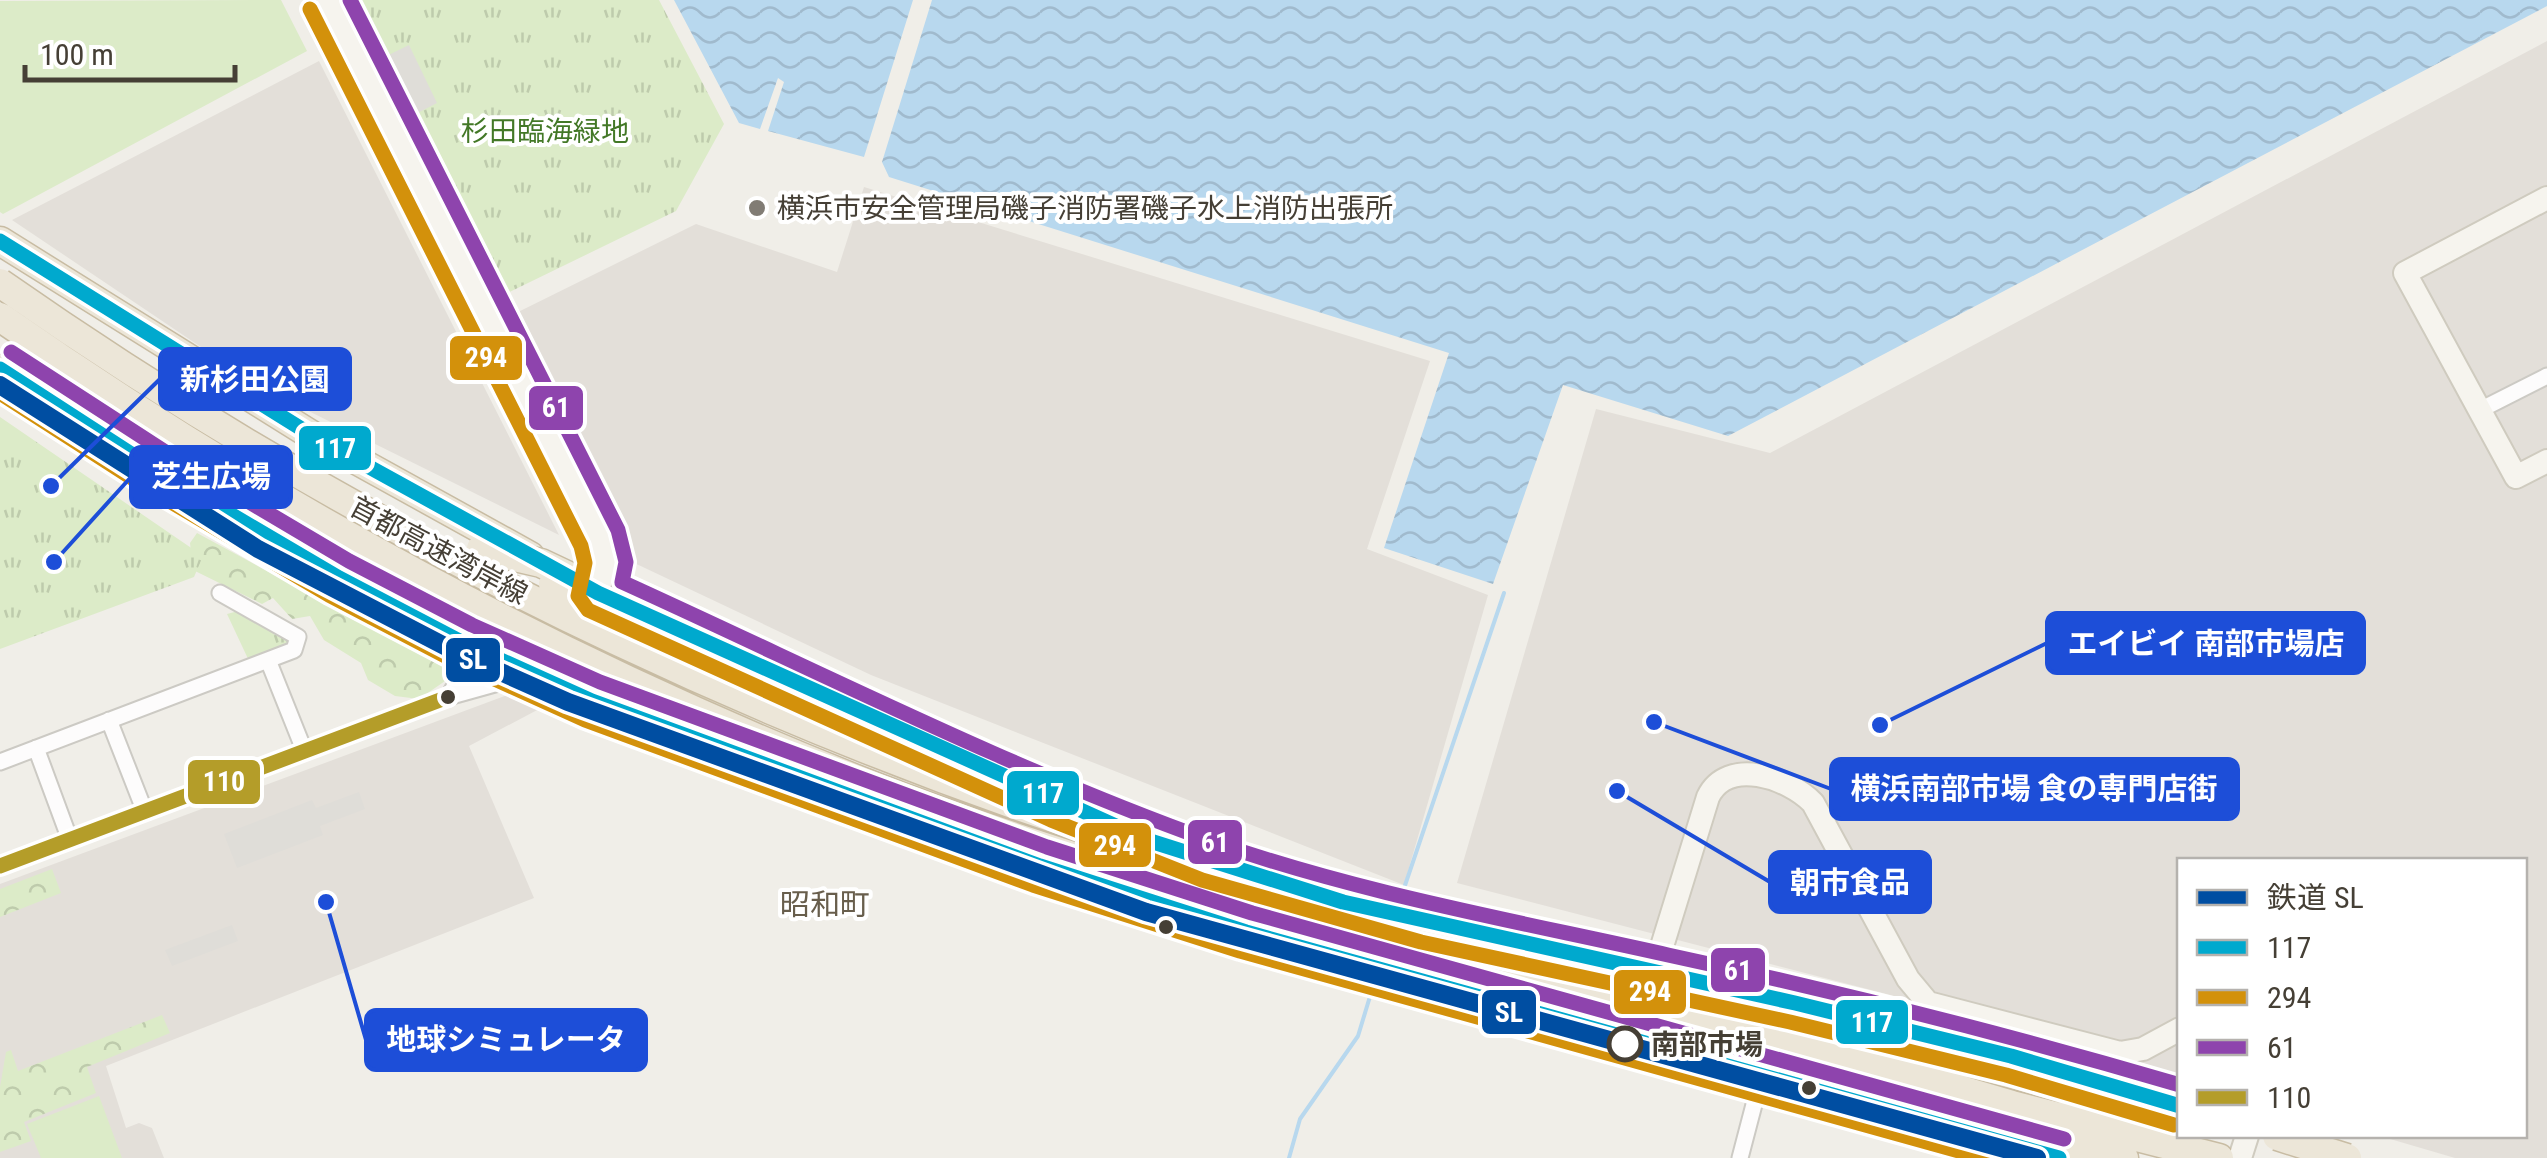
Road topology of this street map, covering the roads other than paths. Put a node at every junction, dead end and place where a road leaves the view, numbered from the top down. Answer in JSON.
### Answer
{"nodes":[{"id":1,"x":328,"y":0,"type":"edge"},
{"id":2,"x":2547,"y":198,"type":"edge"},
{"id":3,"x":0,"y":242,"type":"edge"},
{"id":4,"x":52,"y":276,"type":"junction"},
{"id":5,"x":0,"y":284,"type":"edge"},
{"id":6,"x":0,"y":317,"type":"edge"},
{"id":7,"x":0,"y":351,"type":"edge"},
{"id":8,"x":0,"y":368,"type":"edge"},
{"id":9,"x":2547,"y":376,"type":"edge"},
{"id":10,"x":2480,"y":410,"type":"junction"},
{"id":11,"x":2547,"y":461,"type":"edge"},
{"id":12,"x":598,"y":592,"type":"junction"},
{"id":13,"x":220,"y":593,"type":"dead end"},
{"id":14,"x":464,"y":643,"type":"junction"},
{"id":15,"x":268,"y":660,"type":"junction"},
{"id":16,"x":531,"y":674,"type":"junction"},
{"id":17,"x":448,"y":697,"type":"junction"},
{"id":18,"x":701,"y":712,"type":"junction"},
{"id":19,"x":109,"y":720,"type":"junction"},
{"id":20,"x":36,"y":748,"type":"junction"},
{"id":21,"x":304,"y":750,"type":"junction"},
{"id":22,"x":0,"y":762,"type":"edge"},
{"id":23,"x":145,"y":812,"type":"junction"},
{"id":24,"x":70,"y":840,"type":"junction"},
{"id":25,"x":1174,"y":856,"type":"junction"},
{"id":26,"x":0,"y":866,"type":"edge"},
{"id":27,"x":1654,"y":973,"type":"junction"},
{"id":28,"x":1643,"y":1008,"type":"junction"},
{"id":29,"x":1748,"y":1025,"type":"junction"},
{"id":30,"x":2177,"y":1031,"type":"edge"},
{"id":31,"x":1604,"y":1032,"type":"junction"},
{"id":32,"x":1810,"y":1048,"type":"junction"},
{"id":33,"x":1693,"y":1056,"type":"junction"},
{"id":34,"x":1762,"y":1074,"type":"junction"},
{"id":35,"x":2177,"y":1104,"type":"edge"},
{"id":36,"x":2177,"y":1104,"type":"edge"},
{"id":37,"x":2177,"y":1133,"type":"edge"},
{"id":38,"x":2187,"y":1138,"type":"edge"},
{"id":39,"x":2245,"y":1138,"type":"edge"},
{"id":40,"x":2283,"y":1138,"type":"edge"},
{"id":41,"x":2226,"y":1156,"type":"edge"},
{"id":42,"x":1740,"y":1158,"type":"edge"},
{"id":43,"x":2059,"y":1158,"type":"edge"},
{"id":44,"x":2124,"y":1158,"type":"edge"},
{"id":45,"x":2176,"y":1158,"type":"edge"},
{"id":46,"x":2347,"y":1158,"type":"edge"}],
"edges":[{"from":1,"to":12,"type":"street"},
{"from":2,"to":10,"type":"street"},
{"from":3,"to":4,"type":"highway"},
{"from":4,"to":12,"type":"highway"},
{"from":4,"to":25,"type":"highway","bridge":true},
{"from":5,"to":25,"type":"highway","name":"首都高速湾岸線","bridge":true},
{"from":6,"to":18,"type":"highway","name":"首都高速湾岸線","bridge":true},
{"from":7,"to":18,"type":"highway","bridge":true},
{"from":8,"to":14,"type":"highway"},
{"from":9,"to":10,"type":"street"},
{"from":10,"to":11,"type":"street"},
{"from":12,"to":16,"type":"street"},
{"from":12,"to":27,"type":"highway"},
{"from":13,"to":15,"type":"street"},
{"from":14,"to":16,"type":"highway"},
{"from":14,"to":17,"type":"street"},
{"from":15,"to":19,"type":"street"},
{"from":15,"to":21,"type":"street"},
{"from":16,"to":17,"type":"street"},
{"from":16,"to":31,"type":"highway"},
{"from":17,"to":21,"type":"street"},
{"from":18,"to":29,"type":"highway","name":"首都高速湾岸線","bridge":true},
{"from":19,"to":20,"type":"street"},
{"from":19,"to":23,"type":"street"},
{"from":20,"to":22,"type":"street"},
{"from":20,"to":24,"type":"street"},
{"from":21,"to":23,"type":"street"},
{"from":23,"to":24,"type":"street"},
{"from":24,"to":26,"type":"street"},
{"from":25,"to":35,"type":"highway","name":"首都高速湾岸線","bridge":true},
{"from":27,"to":28,"type":"street"},
{"from":27,"to":30,"type":"street"},
{"from":27,"to":36,"type":"highway"},
{"from":28,"to":31,"type":"street"},
{"from":28,"to":33,"type":"street"},
{"from":29,"to":32,"type":"highway","name":"首都高速湾岸線"},
{"from":29,"to":37,"type":"highway"},
{"from":29,"to":44,"type":"highway"},
{"from":31,"to":33,"type":"highway"},
{"from":32,"to":41,"type":"highway","name":"首都高速湾岸線"},
{"from":32,"to":45,"type":"highway"},
{"from":33,"to":34,"type":"highway"},
{"from":34,"to":42,"type":"street"},
{"from":34,"to":43,"type":"highway"},
{"from":38,"to":41,"type":"highway"},
{"from":39,"to":41,"type":"street"},
{"from":40,"to":46,"type":"highway","bridge":true}]}
